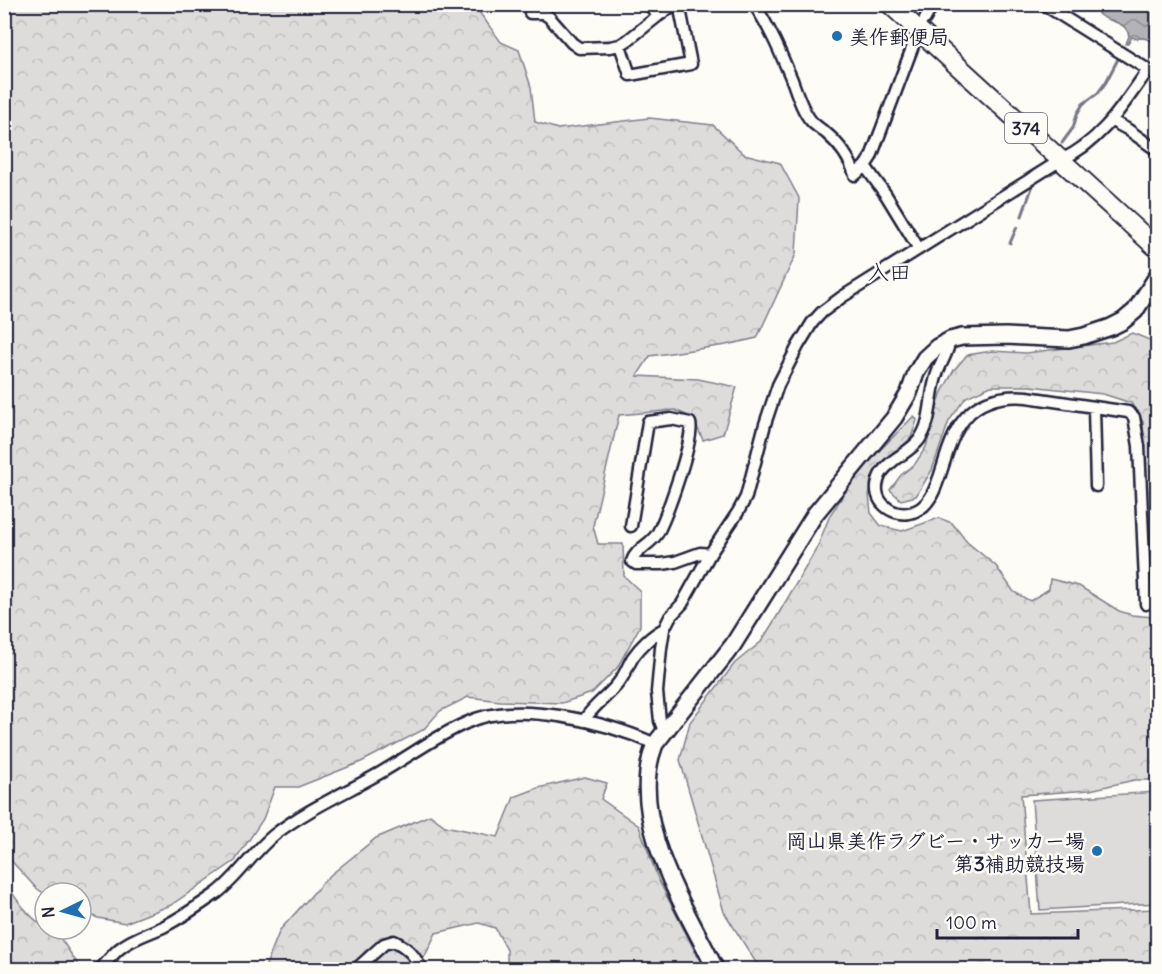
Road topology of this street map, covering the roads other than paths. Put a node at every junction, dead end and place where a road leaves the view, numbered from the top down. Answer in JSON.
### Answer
{"nodes":[{"id":1,"x":649,"y":4,"type":"edge"},
{"id":2,"x":677,"y":4,"type":"edge"},
{"id":3,"x":754,"y":4,"type":"edge"},
{"id":4,"x":933,"y":4,"type":"edge"},
{"id":5,"x":1043,"y":4,"type":"edge"},
{"id":6,"x":893,"y":6,"type":"edge"},
{"id":7,"x":530,"y":13,"type":"dead end"},
{"id":8,"x":658,"y":16,"type":"junction"},
{"id":9,"x":925,"y":18,"type":"dead end"},
{"id":10,"x":914,"y":43,"type":"dead end"},
{"id":11,"x":620,"y":45,"type":"junction"},
{"id":12,"x":1148,"y":70,"type":"junction"},
{"id":13,"x":1158,"y":76,"type":"edge"},
{"id":14,"x":1112,"y":121,"type":"junction"},
{"id":15,"x":1158,"y":152,"type":"edge"},
{"id":16,"x":1061,"y":160,"type":"junction"},
{"id":17,"x":865,"y":166,"type":"junction"},
{"id":18,"x":918,"y":249,"type":"junction"},
{"id":19,"x":1158,"y":249,"type":"edge"},
{"id":20,"x":1158,"y":275,"type":"edge"},
{"id":21,"x":950,"y":340,"type":"junction"},
{"id":22,"x":1094,"y":408,"type":"junction"},
{"id":23,"x":1096,"y":486,"type":"dead end"},
{"id":24,"x":631,"y":526,"type":"dead end"},
{"id":25,"x":710,"y":554,"type":"junction"},
{"id":26,"x":1146,"y":604,"type":"dead end"},
{"id":27,"x":664,"y":629,"type":"junction"},
{"id":28,"x":584,"y":721,"type":"junction"},
{"id":29,"x":660,"y":737,"type":"junction"},
{"id":30,"x":100,"y":969,"type":"edge"},
{"id":31,"x":355,"y":969,"type":"edge"},
{"id":32,"x":421,"y":969,"type":"edge"},
{"id":33,"x":716,"y":969,"type":"edge"}],
"edges":[{"from":1,"to":8,"type":"street"},
{"from":2,"to":8,"type":"street"},
{"from":2,"to":11,"type":"street"},
{"from":3,"to":17,"type":"street"},
{"from":4,"to":9,"type":"street"},
{"from":5,"to":12,"type":"street"},
{"from":6,"to":16,"type":"highway","number":"374"},
{"from":7,"to":11,"type":"street"},
{"from":8,"to":11,"type":"street"},
{"from":10,"to":17,"type":"street"},
{"from":12,"to":13,"type":"street"},
{"from":12,"to":14,"type":"street"},
{"from":14,"to":15,"type":"street"},
{"from":14,"to":16,"type":"street"},
{"from":16,"to":18,"type":"street"},
{"from":16,"to":19,"type":"highway","number":"374"},
{"from":17,"to":18,"type":"street"},
{"from":18,"to":25,"type":"street"},
{"from":20,"to":21,"type":"street"},
{"from":21,"to":22,"type":"street"},
{"from":21,"to":29,"type":"street"},
{"from":22,"to":23,"type":"street"},
{"from":22,"to":26,"type":"street"},
{"from":24,"to":25,"type":"street"},
{"from":25,"to":27,"type":"street"},
{"from":27,"to":28,"type":"street"},
{"from":27,"to":29,"type":"street"},
{"from":28,"to":29,"type":"street"},
{"from":28,"to":30,"type":"street"},
{"from":29,"to":33,"type":"street"},
{"from":31,"to":32,"type":"street"}]}
